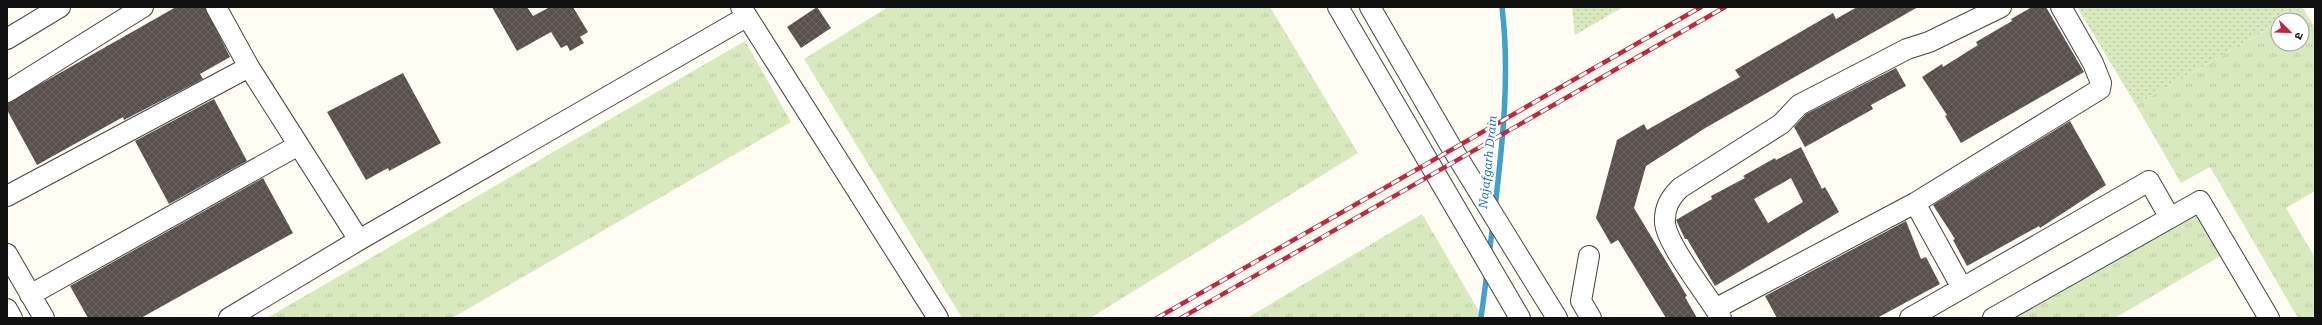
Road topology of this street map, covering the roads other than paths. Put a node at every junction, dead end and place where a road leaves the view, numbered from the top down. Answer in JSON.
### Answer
{"nodes":[{"id":1,"x":60,"y":7,"type":"edge"},
{"id":2,"x":143,"y":7,"type":"edge"},
{"id":3,"x":216,"y":7,"type":"edge"},
{"id":4,"x":1338,"y":7,"type":"edge"},
{"id":5,"x":1370,"y":7,"type":"edge"},
{"id":6,"x":2001,"y":7,"type":"edge"},
{"id":7,"x":2060,"y":7,"type":"edge"},
{"id":8,"x":744,"y":12,"type":"edge"},
{"id":9,"x":7,"y":39,"type":"edge"},
{"id":10,"x":249,"y":67,"type":"junction"},
{"id":11,"x":7,"y":92,"type":"edge"},
{"id":12,"x":298,"y":146,"type":"junction"},
{"id":13,"x":7,"y":196,"type":"edge"},
{"id":14,"x":1915,"y":203,"type":"junction"},
{"id":15,"x":2169,"y":216,"type":"junction"},
{"id":16,"x":359,"y":240,"type":"junction"},
{"id":17,"x":7,"y":254,"type":"edge"},
{"id":18,"x":1589,"y":256,"type":"dead end"},
{"id":19,"x":1962,"y":288,"type":"junction"},
{"id":20,"x":30,"y":295,"type":"junction"},
{"id":21,"x":7,"y":309,"type":"edge"},
{"id":22,"x":1718,"y":313,"type":"edge"},
{"id":23,"x":1520,"y":317,"type":"edge"},
{"id":24,"x":12,"y":318,"type":"edge"},
{"id":25,"x":44,"y":318,"type":"edge"},
{"id":26,"x":229,"y":318,"type":"edge"},
{"id":27,"x":938,"y":318,"type":"edge"},
{"id":28,"x":1557,"y":318,"type":"edge"},
{"id":29,"x":1591,"y":318,"type":"edge"},
{"id":30,"x":1910,"y":318,"type":"edge"},
{"id":31,"x":1993,"y":318,"type":"edge"},
{"id":32,"x":2269,"y":318,"type":"edge"}],
"edges":[{"from":1,"to":9,"type":"street"},
{"from":2,"to":11,"type":"street"},
{"from":3,"to":10,"type":"street"},
{"from":4,"to":23,"type":"street"},
{"from":5,"to":28,"type":"street"},
{"from":6,"to":22,"type":"street"},
{"from":7,"to":14,"type":"street"},
{"from":8,"to":16,"type":"street"},
{"from":8,"to":27,"type":"street"},
{"from":10,"to":12,"type":"street"},
{"from":10,"to":13,"type":"street"},
{"from":12,"to":16,"type":"street"},
{"from":12,"to":20,"type":"street"},
{"from":14,"to":19,"type":"street"},
{"from":14,"to":22,"type":"street"},
{"from":15,"to":19,"type":"street"},
{"from":15,"to":31,"type":"street"},
{"from":15,"to":32,"type":"street"},
{"from":16,"to":26,"type":"street"},
{"from":17,"to":20,"type":"street"},
{"from":18,"to":29,"type":"street"},
{"from":19,"to":30,"type":"street"},
{"from":20,"to":25,"type":"street"},
{"from":21,"to":24,"type":"street"}]}
